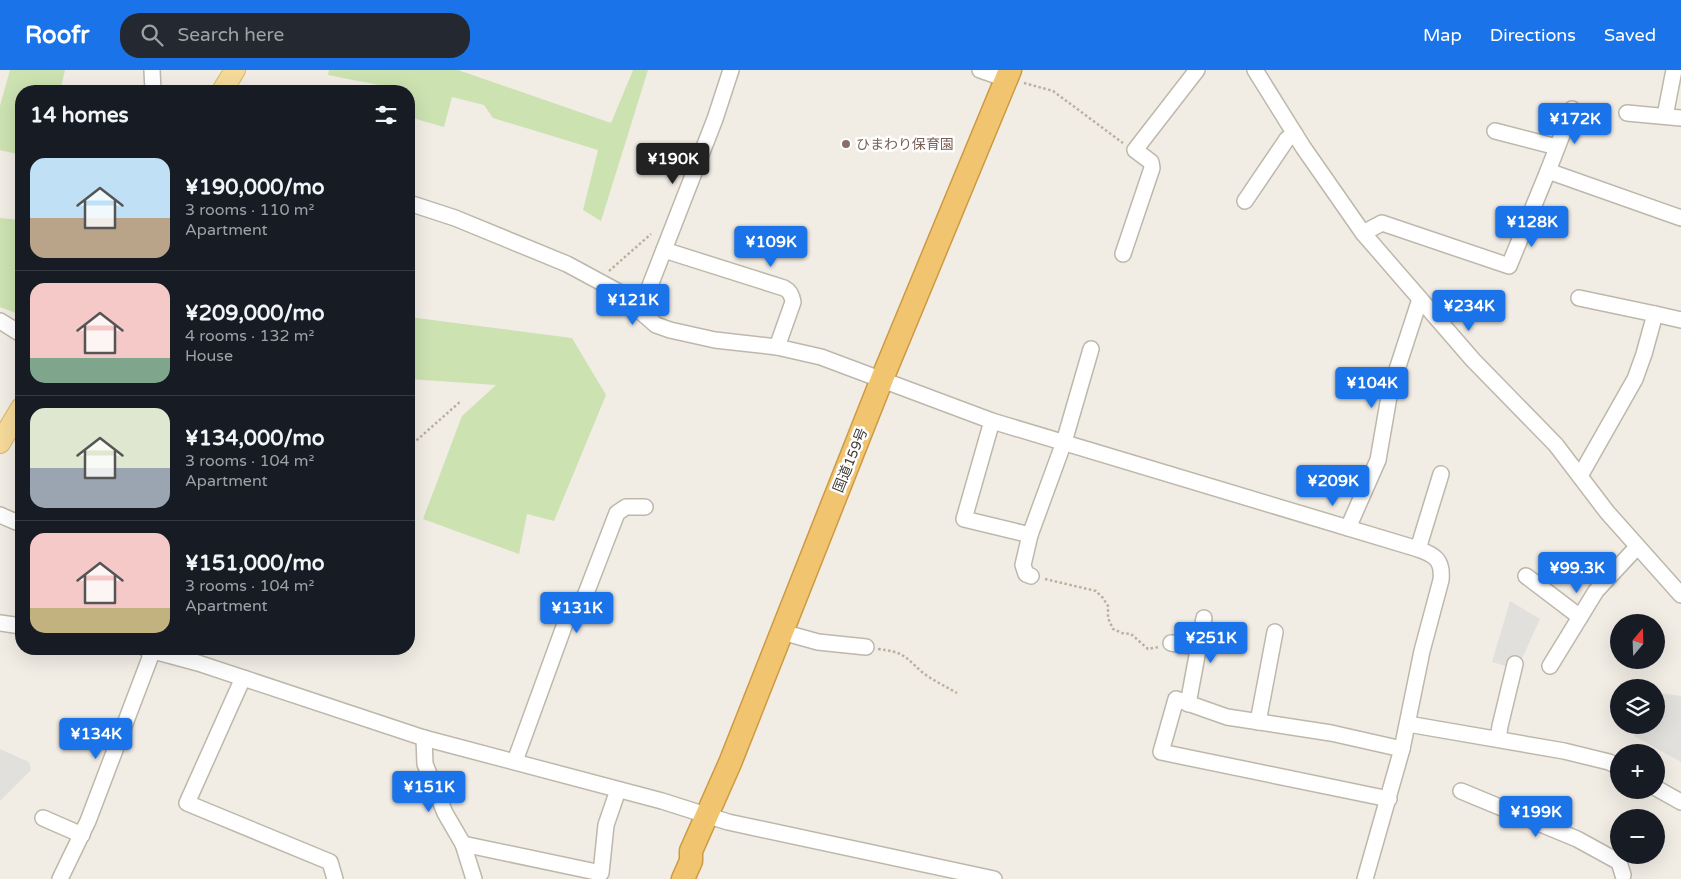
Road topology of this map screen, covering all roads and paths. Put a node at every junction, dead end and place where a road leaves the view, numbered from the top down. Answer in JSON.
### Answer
{"nodes":[{"id":1,"x":152,"y":70,"type":"edge"},
{"id":2,"x":236,"y":70,"type":"edge"},
{"id":3,"x":731,"y":70,"type":"edge"},
{"id":4,"x":980,"y":70,"type":"edge"},
{"id":5,"x":1198,"y":70,"type":"edge"},
{"id":6,"x":1254,"y":70,"type":"edge"},
{"id":7,"x":1674,"y":70,"type":"edge"},
{"id":8,"x":1010,"y":77,"type":"edge"},
{"id":9,"x":153,"y":85,"type":"edge"},
{"id":10,"x":226,"y":85,"type":"edge"},
{"id":11,"x":1572,"y":109,"type":"dead end"},
{"id":12,"x":1627,"y":113,"type":"dead end"},
{"id":13,"x":1665,"y":116,"type":"junction"},
{"id":14,"x":1681,"y":118,"type":"edge"},
{"id":15,"x":1496,"y":131,"type":"dead end"},
{"id":16,"x":1295,"y":134,"type":"junction"},
{"id":17,"x":1558,"y":147,"type":"junction"},
{"id":18,"x":1135,"y":150,"type":"junction"},
{"id":19,"x":1548,"y":171,"type":"junction"},
{"id":20,"x":1245,"y":201,"type":"dead end"},
{"id":21,"x":415,"y":205,"type":"edge"},
{"id":22,"x":1681,"y":218,"type":"edge"},
{"id":23,"x":1363,"y":232,"type":"junction"},
{"id":24,"x":651,"y":234,"type":"dead end"},
{"id":25,"x":664,"y":250,"type":"junction"},
{"id":26,"x":1123,"y":254,"type":"dead end"},
{"id":27,"x":598,"y":280,"type":"junction"},
{"id":28,"x":1579,"y":298,"type":"dead end"},
{"id":29,"x":1420,"y":299,"type":"junction"},
{"id":30,"x":639,"y":311,"type":"junction"},
{"id":31,"x":1654,"y":314,"type":"junction"},
{"id":32,"x":1681,"y":320,"type":"edge"},
{"id":33,"x":0,"y":321,"type":"edge"},
{"id":34,"x":15,"y":330,"type":"edge"},
{"id":35,"x":777,"y":347,"type":"junction"},
{"id":36,"x":1091,"y":349,"type":"dead end"},
{"id":37,"x":882,"y":379,"type":"junction"},
{"id":38,"x":461,"y":401,"type":"dead end"},
{"id":39,"x":15,"y":418,"type":"edge"},
{"id":40,"x":992,"y":421,"type":"junction"},
{"id":41,"x":415,"y":442,"type":"edge"},
{"id":42,"x":1064,"y":442,"type":"junction"},
{"id":43,"x":0,"y":443,"type":"edge"},
{"id":44,"x":1441,"y":474,"type":"dead end"},
{"id":45,"x":1580,"y":476,"type":"junction"},
{"id":46,"x":645,"y":507,"type":"dead end"},
{"id":47,"x":0,"y":515,"type":"edge"},
{"id":48,"x":15,"y":522,"type":"edge"},
{"id":49,"x":1348,"y":528,"type":"junction"},
{"id":50,"x":1030,"y":535,"type":"junction"},
{"id":51,"x":1637,"y":547,"type":"junction"},
{"id":52,"x":1418,"y":549,"type":"junction"},
{"id":53,"x":1031,"y":576,"type":"joint"},
{"id":54,"x":1526,"y":576,"type":"dead end"},
{"id":55,"x":1681,"y":595,"type":"edge"},
{"id":56,"x":1580,"y":617,"type":"junction"},
{"id":57,"x":1204,"y":618,"type":"dead end"},
{"id":58,"x":0,"y":623,"type":"edge"},
{"id":59,"x":15,"y":625,"type":"edge"},
{"id":60,"x":782,"y":632,"type":"junction"},
{"id":61,"x":1275,"y":632,"type":"dead end"},
{"id":62,"x":1171,"y":642,"type":"joint"},
{"id":63,"x":866,"y":647,"type":"joint"},
{"id":64,"x":1198,"y":647,"type":"junction"},
{"id":65,"x":148,"y":655,"type":"edge"},
{"id":66,"x":196,"y":655,"type":"edge"},
{"id":67,"x":1515,"y":664,"type":"dead end"},
{"id":68,"x":1550,"y":666,"type":"dead end"},
{"id":69,"x":243,"y":678,"type":"junction"},
{"id":70,"x":957,"y":693,"type":"dead end"},
{"id":71,"x":1188,"y":704,"type":"junction"},
{"id":72,"x":1258,"y":722,"type":"junction"},
{"id":73,"x":1408,"y":724,"type":"junction"},
{"id":74,"x":424,"y":738,"type":"junction"},
{"id":75,"x":1498,"y":739,"type":"junction"},
{"id":76,"x":1402,"y":749,"type":"junction"},
{"id":77,"x":515,"y":761,"type":"junction"},
{"id":78,"x":1610,"y":762,"type":"edge"},
{"id":79,"x":618,"y":790,"type":"junction"},
{"id":80,"x":1461,"y":791,"type":"dead end"},
{"id":81,"x":1665,"y":793,"type":"edge"},
{"id":82,"x":1389,"y":799,"type":"junction"},
{"id":83,"x":1681,"y":802,"type":"edge"},
{"id":84,"x":707,"y":815,"type":"junction"},
{"id":85,"x":43,"y":818,"type":"dead end"},
{"id":86,"x":82,"y":835,"type":"junction"},
{"id":87,"x":463,"y":844,"type":"junction"},
{"id":88,"x":692,"y":851,"type":"junction"},
{"id":89,"x":1625,"y":878,"type":"edge"},
{"id":90,"x":60,"y":879,"type":"edge"},
{"id":91,"x":335,"y":879,"type":"edge"},
{"id":92,"x":474,"y":879,"type":"edge"},
{"id":93,"x":674,"y":879,"type":"edge"},
{"id":94,"x":683,"y":879,"type":"edge"},
{"id":95,"x":994,"y":879,"type":"edge"},
{"id":96,"x":1365,"y":879,"type":"edge"}],
"edges":[{"from":1,"to":9,"type":"street"},
{"from":2,"to":10,"type":"main road"},
{"from":3,"to":25,"type":"street"},
{"from":4,"to":8,"type":"street"},
{"from":5,"to":18,"type":"street"},
{"from":6,"to":16,"type":"street"},
{"from":7,"to":13,"type":"street"},
{"from":8,"to":18,"type":"path"},
{"from":8,"to":37,"type":"highway","name":"国道159号"},
{"from":11,"to":17,"type":"street"},
{"from":12,"to":13,"type":"street"},
{"from":13,"to":14,"type":"street"},
{"from":15,"to":17,"type":"street"},
{"from":16,"to":20,"type":"street"},
{"from":16,"to":23,"type":"street"},
{"from":17,"to":19,"type":"street"},
{"from":18,"to":26,"type":"street"},
{"from":19,"to":22,"type":"street"},
{"from":19,"to":23,"type":"street"},
{"from":21,"to":27,"type":"street"},
{"from":23,"to":29,"type":"street"},
{"from":24,"to":27,"type":"path"},
{"from":25,"to":30,"type":"street"},
{"from":25,"to":35,"type":"street"},
{"from":27,"to":30,"type":"street"},
{"from":28,"to":31,"type":"street"},
{"from":29,"to":45,"type":"street"},
{"from":29,"to":49,"type":"street"},
{"from":30,"to":35,"type":"street"},
{"from":31,"to":32,"type":"street"},
{"from":31,"to":45,"type":"street"},
{"from":33,"to":34,"type":"street"},
{"from":35,"to":37,"type":"street"},
{"from":36,"to":42,"type":"street"},
{"from":37,"to":40,"type":"street"},
{"from":37,"to":60,"type":"highway","name":"国道159号"},
{"from":38,"to":41,"type":"path"},
{"from":39,"to":43,"type":"main road"},
{"from":40,"to":42,"type":"street"},
{"from":40,"to":50,"type":"street"},
{"from":42,"to":49,"type":"street"},
{"from":42,"to":50,"type":"street"},
{"from":44,"to":52,"type":"street"},
{"from":45,"to":51,"type":"street"},
{"from":46,"to":77,"type":"street"},
{"from":47,"to":48,"type":"street"},
{"from":49,"to":52,"type":"street"},
{"from":50,"to":53,"type":"street"},
{"from":51,"to":55,"type":"street"},
{"from":51,"to":56,"type":"street"},
{"from":52,"to":73,"type":"street"},
{"from":53,"to":62,"type":"path"},
{"from":54,"to":56,"type":"street"},
{"from":56,"to":68,"type":"street"},
{"from":57,"to":64,"type":"street"},
{"from":58,"to":59,"type":"street"},
{"from":60,"to":63,"type":"street"},
{"from":60,"to":84,"type":"highway","name":"国道159号"},
{"from":61,"to":72,"type":"street"},
{"from":62,"to":64,"type":"street"},
{"from":63,"to":70,"type":"path"},
{"from":64,"to":71,"type":"street"},
{"from":65,"to":86,"type":"street"},
{"from":66,"to":69,"type":"street"},
{"from":67,"to":75,"type":"street"},
{"from":69,"to":74,"type":"street"},
{"from":69,"to":91,"type":"street"},
{"from":71,"to":72,"type":"street"},
{"from":71,"to":82,"type":"street"},
{"from":72,"to":76,"type":"street"},
{"from":73,"to":75,"type":"street"},
{"from":73,"to":76,"type":"street"},
{"from":74,"to":77,"type":"street"},
{"from":74,"to":87,"type":"street"},
{"from":75,"to":78,"type":"street"},
{"from":76,"to":82,"type":"street"},
{"from":77,"to":79,"type":"street"},
{"from":79,"to":84,"type":"street"},
{"from":79,"to":87,"type":"street"},
{"from":80,"to":89,"type":"street"},
{"from":81,"to":83,"type":"street"},
{"from":82,"to":96,"type":"street"},
{"from":84,"to":88,"type":"highway","name":"国道159号"},
{"from":84,"to":95,"type":"street"},
{"from":85,"to":86,"type":"street"},
{"from":86,"to":90,"type":"street"},
{"from":87,"to":92,"type":"street"},
{"from":88,"to":93,"type":"highway","name":"国道159号"},
{"from":88,"to":94,"type":"highway","name":"国道159号"}]}
